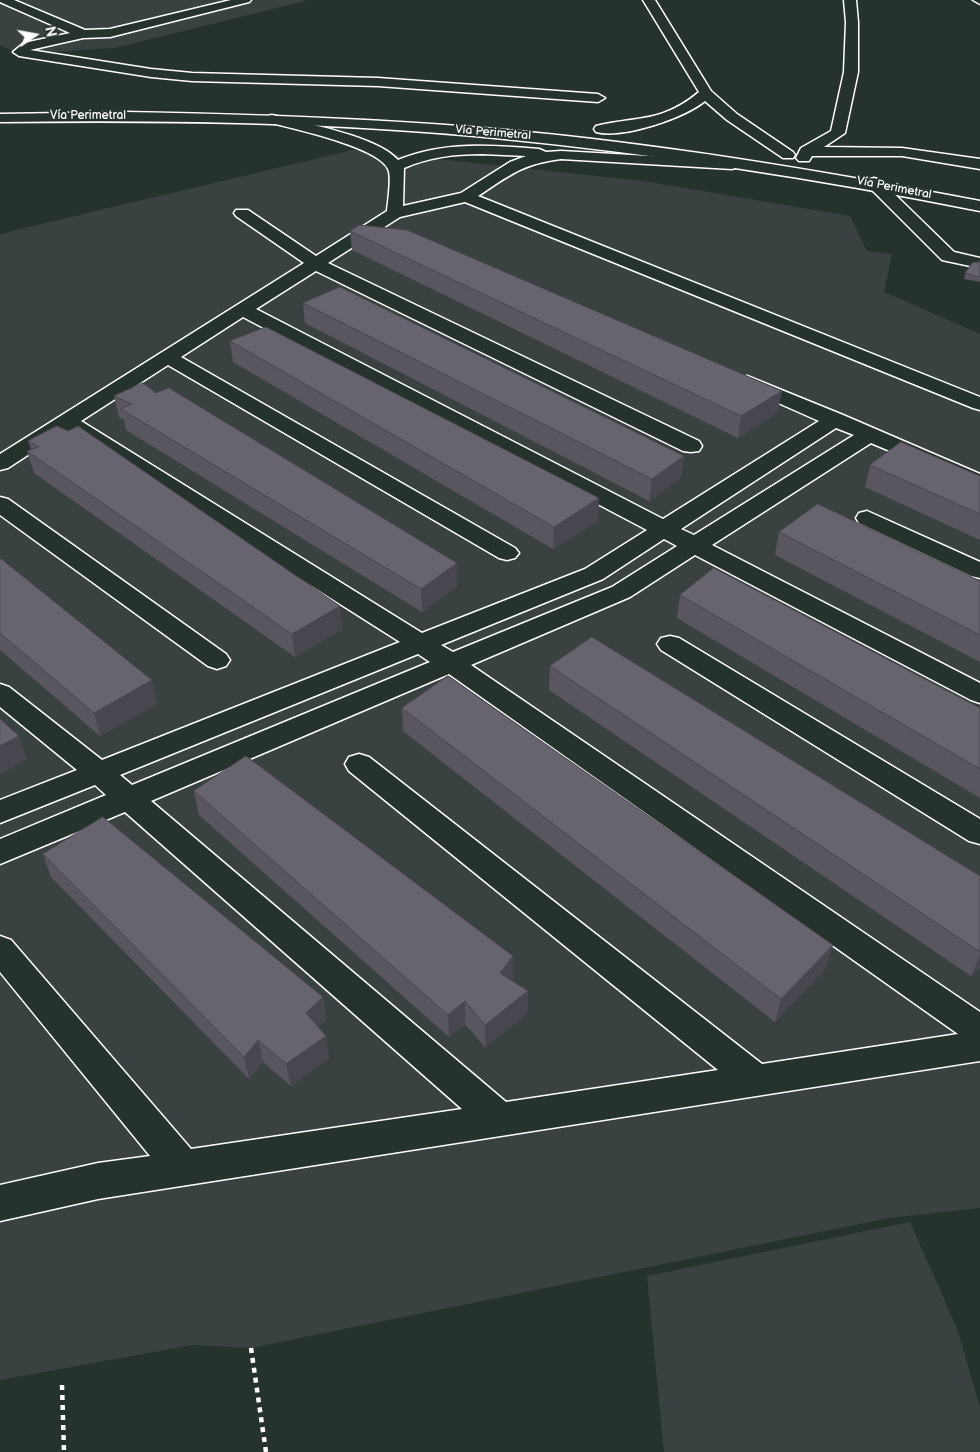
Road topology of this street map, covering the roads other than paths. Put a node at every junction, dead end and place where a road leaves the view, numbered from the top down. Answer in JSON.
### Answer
{"nodes":[{"id":1,"x":4,"y":0,"type":"edge"},
{"id":2,"x":245,"y":0,"type":"edge"},
{"id":3,"x":649,"y":0,"type":"edge"},
{"id":4,"x":850,"y":0,"type":"edge"},
{"id":5,"x":83,"y":34,"type":"junction"},
{"id":6,"x":706,"y":93,"type":"junction"},
{"id":7,"x":598,"y":98,"type":"dead end"},
{"id":8,"x":0,"y":108,"type":"edge"},
{"id":9,"x":453,"y":116,"type":"dead end"},
{"id":10,"x":0,"y":118,"type":"edge"},
{"id":11,"x":272,"y":118,"type":"junction"},
{"id":12,"x":655,"y":136,"type":"dead end"},
{"id":13,"x":759,"y":150,"type":"dead end"},
{"id":14,"x":561,"y":154,"type":"junction"},
{"id":15,"x":805,"y":154,"type":"junction"},
{"id":16,"x":788,"y":155,"type":"junction"},
{"id":17,"x":980,"y":164,"type":"edge"},
{"id":18,"x":396,"y":166,"type":"junction"},
{"id":19,"x":771,"y":166,"type":"junction"},
{"id":20,"x":859,"y":166,"type":"dead end"},
{"id":21,"x":874,"y":184,"type":"junction"},
{"id":22,"x":466,"y":197,"type":"junction"},
{"id":23,"x":980,"y":206,"type":"edge"},
{"id":24,"x":242,"y":213,"type":"dead end"},
{"id":25,"x":395,"y":213,"type":"junction"},
{"id":26,"x":975,"y":262,"type":"edge"},
{"id":27,"x":316,"y":264,"type":"junction"},
{"id":28,"x":243,"y":310,"type":"junction"},
{"id":29,"x":168,"y":357,"type":"junction"},
{"id":30,"x":728,"y":374,"type":"edge"},
{"id":31,"x":980,"y":404,"type":"edge"},
{"id":32,"x":836,"y":419,"type":"junction"},
{"id":33,"x":66,"y":421,"type":"junction"},
{"id":34,"x":869,"y":434,"type":"junction"},
{"id":35,"x":692,"y":446,"type":"dead end"},
{"id":36,"x":0,"y":463,"type":"edge"},
{"id":37,"x":980,"y":482,"type":"edge"},
{"id":38,"x":0,"y":504,"type":"edge"},
{"id":39,"x":867,"y":518,"type":"dead end"},
{"id":40,"x":663,"y":530,"type":"junction"},
{"id":41,"x":694,"y":546,"type":"junction"},
{"id":42,"x":507,"y":553,"type":"dead end"},
{"id":43,"x":980,"y":571,"type":"edge"},
{"id":44,"x":421,"y":643,"type":"junction"},
{"id":45,"x":670,"y":644,"type":"dead end"},
{"id":46,"x":217,"y":660,"type":"dead end"},
{"id":47,"x":451,"y":663,"type":"junction"},
{"id":48,"x":0,"y":692,"type":"edge"},
{"id":49,"x":980,"y":694,"type":"edge"},
{"id":50,"x":360,"y":764,"type":"dead end"},
{"id":51,"x":98,"y":772,"type":"junction"},
{"id":52,"x":127,"y":799,"type":"junction"},
{"id":53,"x":0,"y":812,"type":"edge"},
{"id":54,"x":980,"y":833,"type":"edge"},
{"id":55,"x":0,"y":852,"type":"edge"},
{"id":56,"x":0,"y":949,"type":"edge"},
{"id":57,"x":980,"y":1031,"type":"edge"},
{"id":58,"x":980,"y":1046,"type":"edge"},
{"id":59,"x":756,"y":1080,"type":"junction"},
{"id":60,"x":500,"y":1119,"type":"junction"},
{"id":61,"x":182,"y":1168,"type":"junction"},
{"id":62,"x":0,"y":1203,"type":"edge"}],
"edges":[{"from":1,"to":5,"type":"main road"},
{"from":2,"to":5,"type":"main road"},
{"from":3,"to":6,"type":"main road"},
{"from":4,"to":15,"type":"main road"},
{"from":5,"to":7,"type":"main road"},
{"from":6,"to":12,"type":"main road"},
{"from":6,"to":16,"type":"main road"},
{"from":8,"to":9,"type":"main road","name":"Vía Perimetral"},
{"from":10,"to":11,"type":"main road","name":"Vía Perimetral"},
{"from":11,"to":18,"type":"main road"},
{"from":11,"to":19,"type":"main road","name":"Vía Perimetral"},
{"from":13,"to":16,"type":"main road","name":"Vía Perimetral"},
{"from":14,"to":18,"type":"main road"},
{"from":14,"to":19,"type":"main road"},
{"from":14,"to":22,"type":"main road"},
{"from":15,"to":16,"type":"main road","name":"Vía Perimetral"},
{"from":15,"to":17,"type":"main road"},
{"from":15,"to":20,"type":"main road","name":"Vía Perimetral"},
{"from":18,"to":25,"type":"main road"},
{"from":19,"to":21,"type":"main road","name":"Vía Perimetral"},
{"from":21,"to":23,"type":"main road","name":"Vía Perimetral"},
{"from":21,"to":26,"type":"main road"},
{"from":22,"to":25,"type":"main road"},
{"from":22,"to":31,"type":"main road"},
{"from":24,"to":27,"type":"main road"},
{"from":25,"to":27,"type":"main road"},
{"from":27,"to":28,"type":"main road"},
{"from":27,"to":35,"type":"main road"},
{"from":28,"to":29,"type":"main road"},
{"from":28,"to":40,"type":"main road"},
{"from":29,"to":33,"type":"main road"},
{"from":29,"to":42,"type":"main road"},
{"from":30,"to":32,"type":"main road"},
{"from":32,"to":34,"type":"main road"},
{"from":32,"to":40,"type":"main road"},
{"from":33,"to":36,"type":"main road"},
{"from":33,"to":44,"type":"main road"},
{"from":34,"to":37,"type":"main road"},
{"from":34,"to":41,"type":"main road"},
{"from":38,"to":46,"type":"main road"},
{"from":39,"to":43,"type":"main road"},
{"from":40,"to":41,"type":"main road"},
{"from":40,"to":44,"type":"main road"},
{"from":41,"to":47,"type":"main road"},
{"from":41,"to":49,"type":"main road"},
{"from":44,"to":47,"type":"main road"},
{"from":44,"to":51,"type":"main road"},
{"from":45,"to":54,"type":"main road"},
{"from":47,"to":52,"type":"main road"},
{"from":47,"to":57,"type":"main road"},
{"from":48,"to":51,"type":"main road"},
{"from":50,"to":59,"type":"main road"},
{"from":51,"to":52,"type":"main road"},
{"from":51,"to":53,"type":"main road"},
{"from":52,"to":55,"type":"main road"},
{"from":52,"to":60,"type":"main road"},
{"from":56,"to":61,"type":"main road"},
{"from":58,"to":59,"type":"main road"},
{"from":59,"to":60,"type":"main road"},
{"from":60,"to":61,"type":"main road"},
{"from":61,"to":62,"type":"main road"}]}
